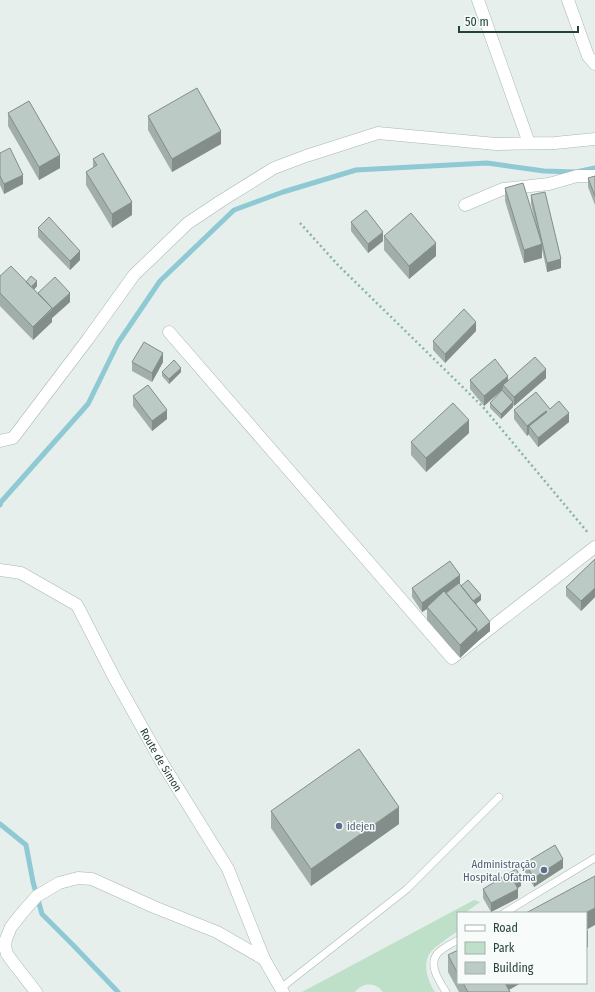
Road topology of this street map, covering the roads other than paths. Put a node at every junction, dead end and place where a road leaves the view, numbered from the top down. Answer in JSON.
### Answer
{"nodes":[{"id":1,"x":478,"y":0,"type":"edge"},
{"id":2,"x":568,"y":0,"type":"edge"},
{"id":3,"x":595,"y":64,"type":"edge"},
{"id":4,"x":595,"y":139,"type":"edge"},
{"id":5,"x":529,"y":143,"type":"junction"},
{"id":6,"x":595,"y":176,"type":"edge"},
{"id":7,"x":465,"y":205,"type":"dead end"},
{"id":8,"x":169,"y":332,"type":"dead end"},
{"id":9,"x":0,"y":441,"type":"edge"},
{"id":10,"x":595,"y":547,"type":"edge"},
{"id":11,"x":0,"y":570,"type":"edge"},
{"id":12,"x":499,"y":797,"type":"dead end"},
{"id":13,"x":595,"y":858,"type":"edge"},
{"id":14,"x":506,"y":912,"type":"edge"},
{"id":15,"x":457,"y":941,"type":"edge"},
{"id":16,"x":264,"y":959,"type":"junction"},
{"id":17,"x":282,"y":990,"type":"edge"},
{"id":18,"x":36,"y":992,"type":"edge"},
{"id":19,"x":446,"y":992,"type":"edge"}],
"edges":[{"from":1,"to":5,"type":"street"},
{"from":2,"to":3,"type":"street"},
{"from":4,"to":5,"type":"street"},
{"from":5,"to":9,"type":"street"},
{"from":6,"to":7,"type":"street"},
{"from":8,"to":10,"type":"street"},
{"from":11,"to":16,"type":"street","name":"Route de Simon"},
{"from":12,"to":17,"type":"lane"},
{"from":13,"to":14,"type":"lane"},
{"from":15,"to":19,"type":"lane"},
{"from":16,"to":17,"type":"street","name":"Route de Simon"},
{"from":16,"to":18,"type":"street"}]}
